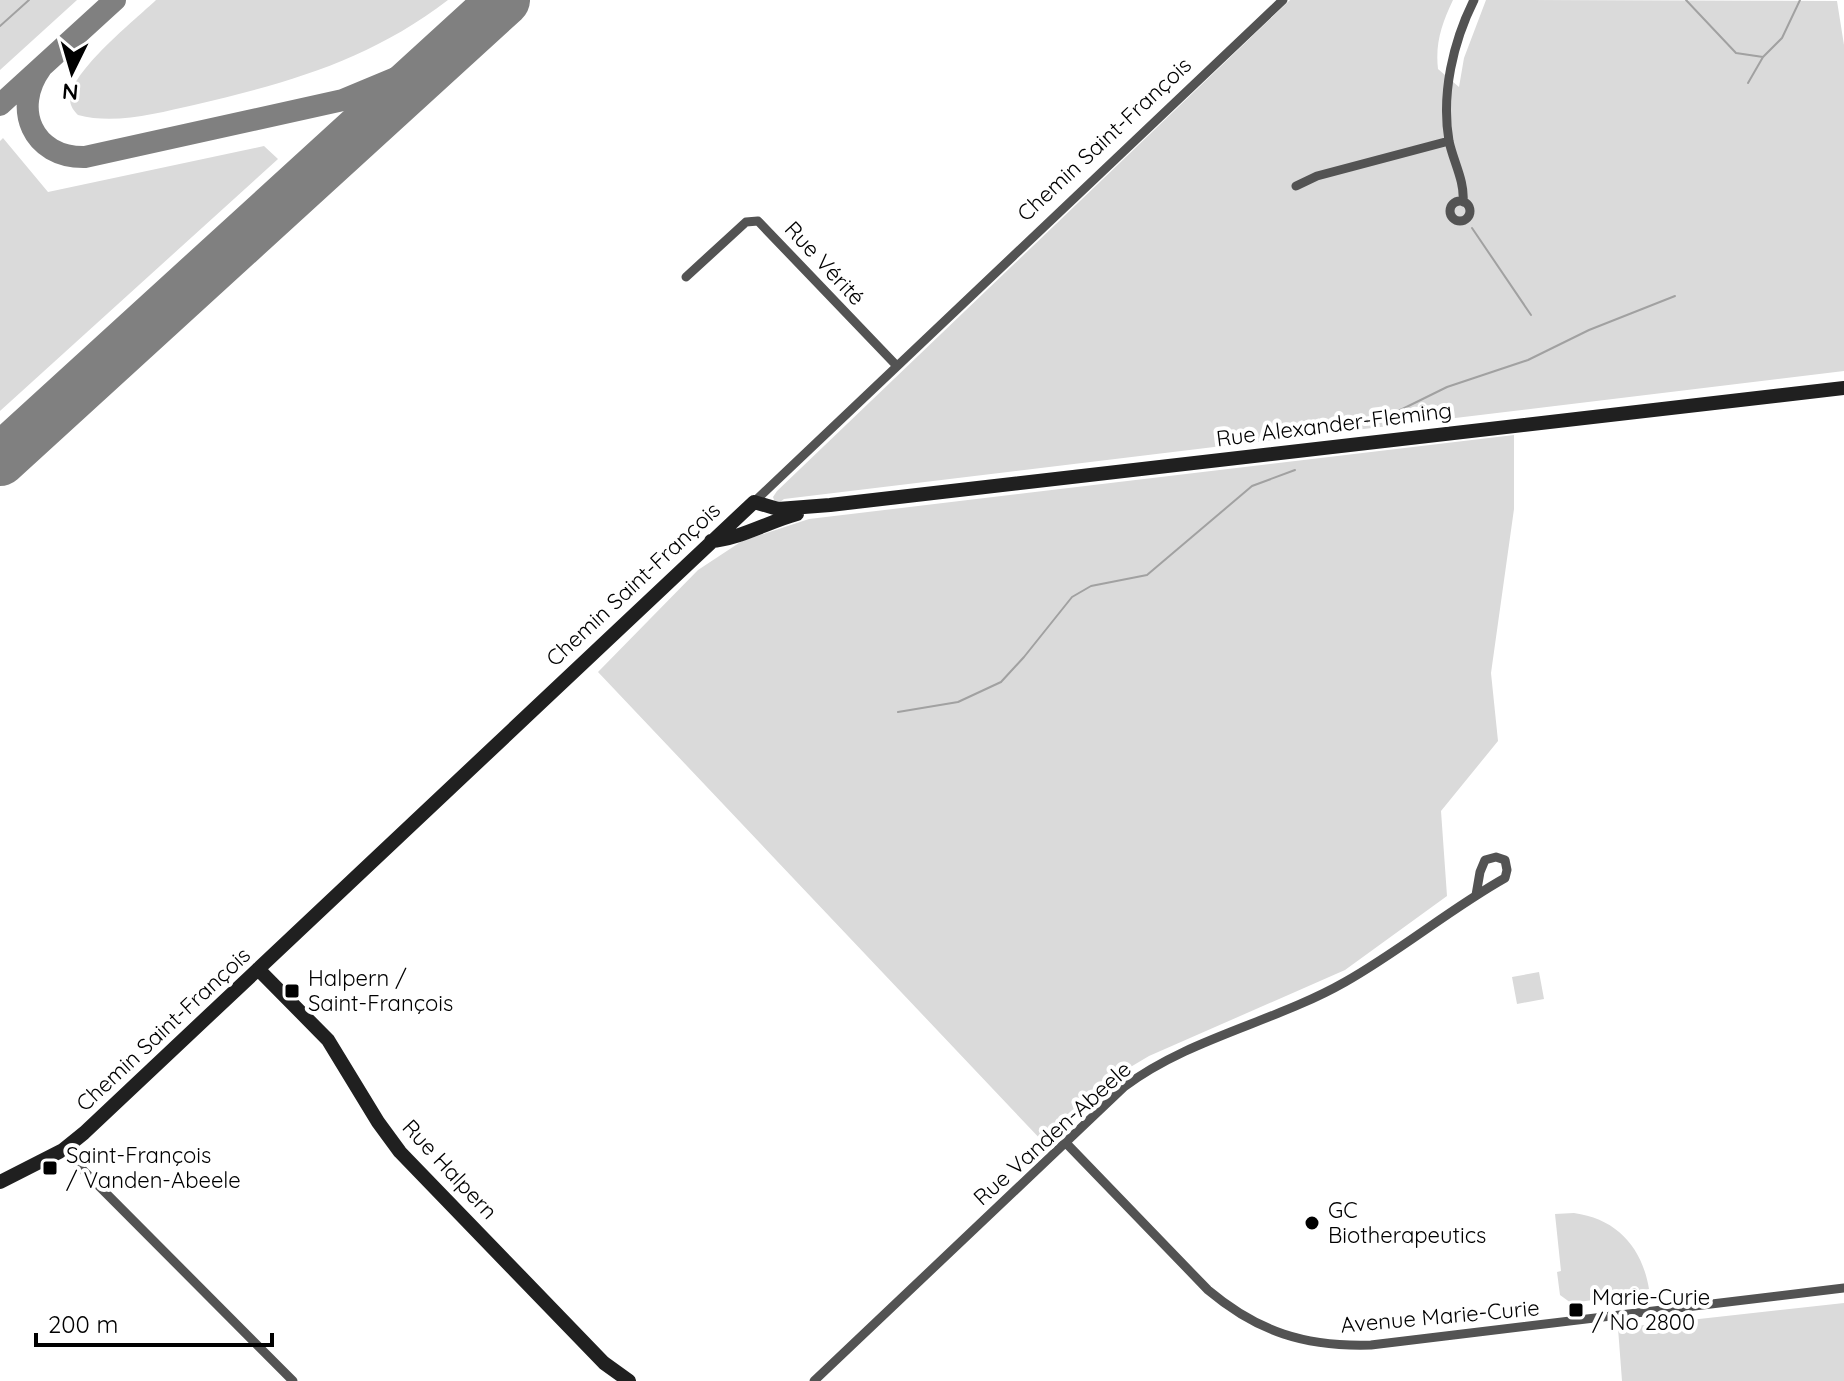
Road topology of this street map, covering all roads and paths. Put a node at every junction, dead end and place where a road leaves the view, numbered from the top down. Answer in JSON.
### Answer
{"nodes":[{"id":1,"x":1283,"y":0,"type":"edge"},
{"id":2,"x":1474,"y":0,"type":"edge"},
{"id":3,"x":1449,"y":141,"type":"junction"},
{"id":4,"x":1296,"y":186,"type":"dead end"},
{"id":5,"x":1463,"y":202,"type":"dead end"},
{"id":6,"x":686,"y":277,"type":"dead end"},
{"id":7,"x":896,"y":365,"type":"junction"},
{"id":8,"x":1844,"y":388,"type":"edge"},
{"id":9,"x":754,"y":502,"type":"junction"},
{"id":10,"x":830,"y":505,"type":"junction"},
{"id":11,"x":711,"y":541,"type":"junction"},
{"id":12,"x":1476,"y":895,"type":"junction"},
{"id":13,"x":258,"y":969,"type":"junction"},
{"id":14,"x":1066,"y":1143,"type":"junction"},
{"id":15,"x":63,"y":1150,"type":"junction"},
{"id":16,"x":0,"y":1182,"type":"edge"},
{"id":17,"x":1844,"y":1288,"type":"edge"},
{"id":18,"x":293,"y":1381,"type":"edge"},
{"id":19,"x":629,"y":1381,"type":"edge"},
{"id":20,"x":814,"y":1381,"type":"edge"}],
"edges":[{"from":1,"to":7,"type":"street","name":"Chemin Saint-François"},
{"from":2,"to":3,"type":"street"},
{"from":3,"to":4,"type":"street"},
{"from":3,"to":5,"type":"street"},
{"from":6,"to":7,"type":"street","name":"Rue Vérité"},
{"from":7,"to":9,"type":"street","name":"Chemin Saint-François"},
{"from":8,"to":10,"type":"street","name":"Rue Alexander-Fleming"},
{"from":9,"to":10,"type":"street","name":"Rue Alexander-Fleming"},
{"from":9,"to":11,"type":"street","name":"Chemin Saint-François"},
{"from":10,"to":11,"type":"street","name":"Rue Alexander-Fleming"},
{"from":11,"to":13,"type":"street","name":"Chemin Saint-François"},
{"from":12,"to":12,"type":"street","name":"Rue Vanden-Abeele"},
{"from":12,"to":14,"type":"street","name":"Rue Vanden-Abeele"},
{"from":13,"to":15,"type":"street","name":"Chemin Saint-François"},
{"from":13,"to":19,"type":"street","name":"Rue Halpern"},
{"from":14,"to":17,"type":"street","name":"Avenue Marie-Curie"},
{"from":14,"to":20,"type":"street","name":"Rue Vanden-Abeele"},
{"from":15,"to":16,"type":"street","name":"Chemin Saint-François"},
{"from":15,"to":18,"type":"street"}]}
